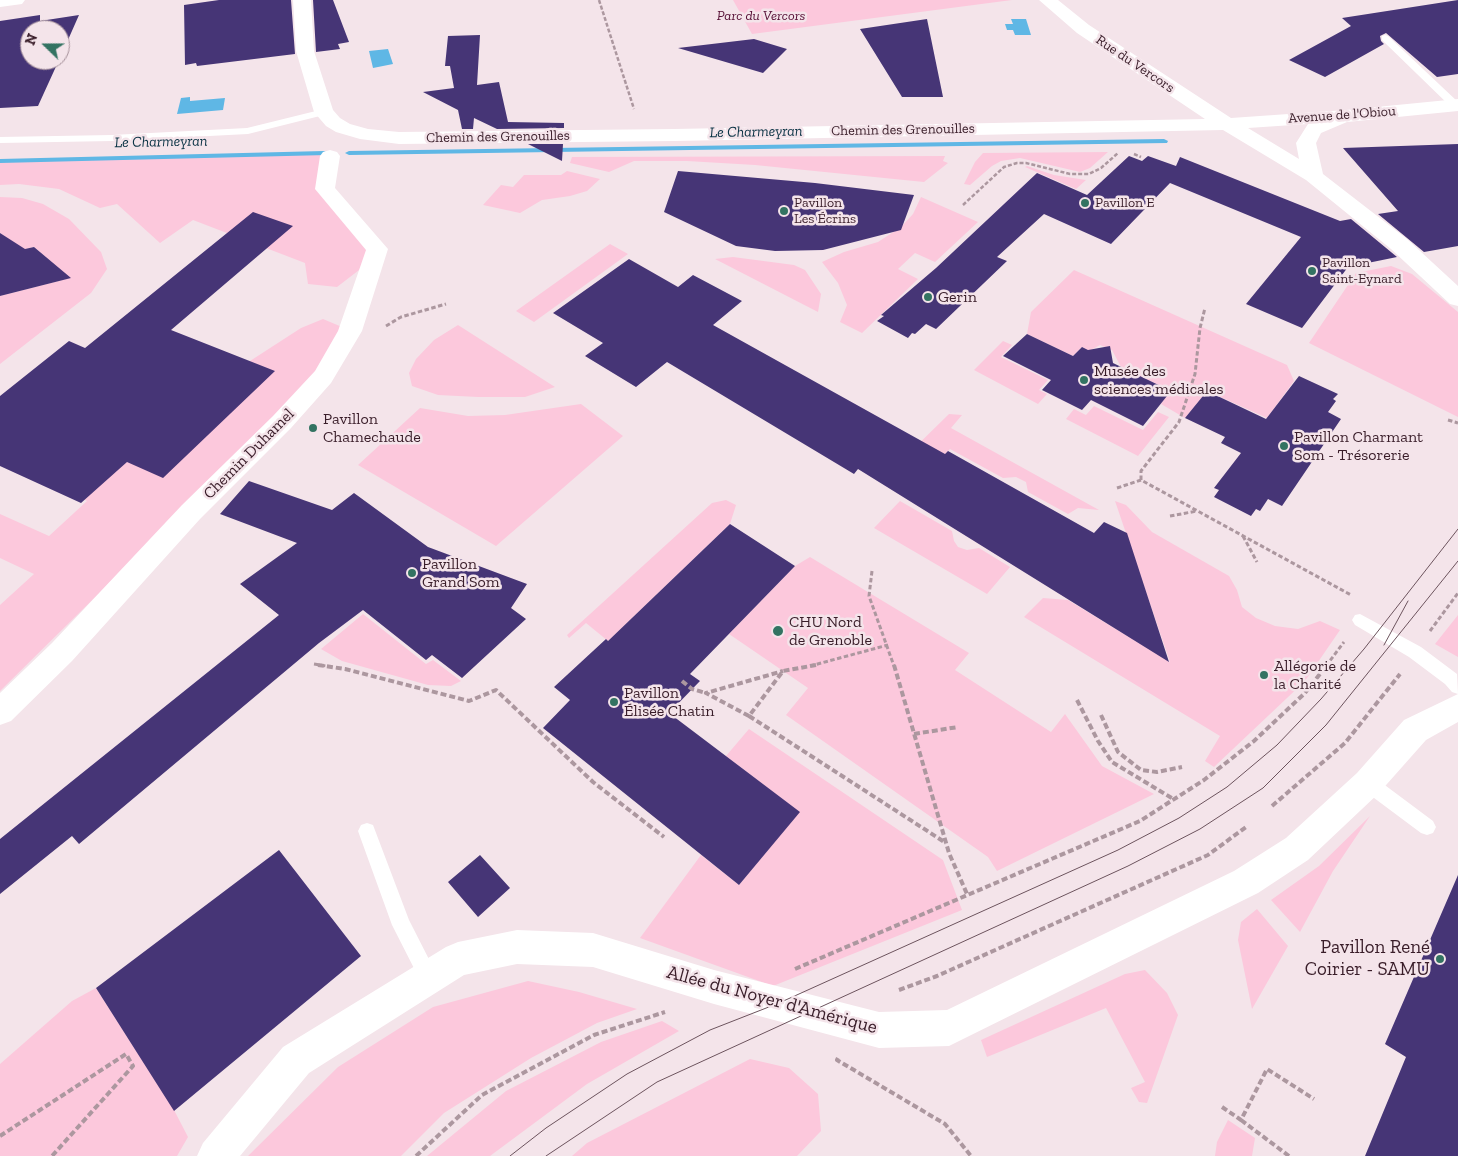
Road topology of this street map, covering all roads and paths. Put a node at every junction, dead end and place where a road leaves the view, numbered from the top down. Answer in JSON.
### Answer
{"nodes":[{"id":1,"x":16,"y":0,"type":"edge"},
{"id":2,"x":302,"y":0,"type":"edge"},
{"id":3,"x":599,"y":0,"type":"edge"},
{"id":4,"x":1048,"y":0,"type":"edge"},
{"id":5,"x":0,"y":2,"type":"edge"},
{"id":6,"x":1385,"y":38,"type":"dead end"},
{"id":7,"x":1457,"y":105,"type":"edge"},
{"id":8,"x":324,"y":112,"type":"junction"},
{"id":9,"x":1346,"y":116,"type":"junction"},
{"id":10,"x":636,"y":118,"type":"dead end"},
{"id":11,"x":1225,"y":124,"type":"junction"},
{"id":12,"x":343,"y":128,"type":"junction"},
{"id":13,"x":0,"y":140,"type":"edge"},
{"id":14,"x":1119,"y":152,"type":"dead end"},
{"id":15,"x":1128,"y":152,"type":"dead end"},
{"id":16,"x":1141,"y":156,"type":"dead end"},
{"id":17,"x":1313,"y":176,"type":"junction"},
{"id":18,"x":963,"y":205,"type":"dead end"},
{"id":19,"x":1458,"y":300,"type":"edge"},
{"id":20,"x":446,"y":304,"type":"dead end"},
{"id":21,"x":1206,"y":308,"type":"dead end"},
{"id":22,"x":350,"y":332,"type":"junction"},
{"id":23,"x":1448,"y":420,"type":"dead end"},
{"id":24,"x":1458,"y":423,"type":"edge"},
{"id":25,"x":1141,"y":480,"type":"junction"},
{"id":26,"x":1117,"y":488,"type":"dead end"},
{"id":27,"x":1198,"y":511,"type":"junction"},
{"id":28,"x":1170,"y":516,"type":"dead end"},
{"id":29,"x":1242,"y":535,"type":"junction"},
{"id":30,"x":1257,"y":562,"type":"dead end"},
{"id":31,"x":872,"y":571,"type":"dead end"},
{"id":32,"x":1458,"y":593,"type":"edge"},
{"id":33,"x":1354,"y":596,"type":"dead end"},
{"id":34,"x":1360,"y":620,"type":"joint"},
{"id":35,"x":1427,"y":635,"type":"dead end"},
{"id":36,"x":888,"y":645,"type":"junction"},
{"id":37,"x":314,"y":664,"type":"dead end"},
{"id":38,"x":783,"y":671,"type":"junction"},
{"id":39,"x":1401,"y":672,"type":"dead end"},
{"id":40,"x":682,"y":681,"type":"dead end"},
{"id":41,"x":1458,"y":688,"type":"edge"},
{"id":42,"x":706,"y":693,"type":"junction"},
{"id":43,"x":1077,"y":700,"type":"dead end"},
{"id":44,"x":1458,"y":707,"type":"edge"},
{"id":45,"x":0,"y":712,"type":"edge"},
{"id":46,"x":1101,"y":715,"type":"dead end"},
{"id":47,"x":749,"y":716,"type":"junction"},
{"id":48,"x":958,"y":727,"type":"dead end"},
{"id":49,"x":914,"y":734,"type":"junction"},
{"id":50,"x":1182,"y":766,"type":"dead end"},
{"id":51,"x":1368,"y":784,"type":"junction"},
{"id":52,"x":1175,"y":800,"type":"junction"},
{"id":53,"x":1272,"y":806,"type":"dead end"},
{"id":54,"x":1246,"y":827,"type":"dead end"},
{"id":55,"x":1427,"y":828,"type":"dead end"},
{"id":56,"x":367,"y":831,"type":"dead end"},
{"id":57,"x":664,"y":837,"type":"dead end"},
{"id":58,"x":946,"y":843,"type":"junction"},
{"id":59,"x":967,"y":894,"type":"junction"},
{"id":60,"x":430,"y":977,"type":"junction"},
{"id":61,"x":738,"y":993,"type":"junction"},
{"id":62,"x":671,"y":1014,"type":"dead end"},
{"id":63,"x":862,"y":1025,"type":"junction"},
{"id":64,"x":1314,"y":1099,"type":"dead end"},
{"id":65,"x":1222,"y":1107,"type":"dead end"},
{"id":66,"x":1241,"y":1120,"type":"junction"},
{"id":67,"x":0,"y":1136,"type":"edge"},
{"id":68,"x":52,"y":1156,"type":"edge"},
{"id":69,"x":216,"y":1156,"type":"edge"},
{"id":70,"x":416,"y":1156,"type":"edge"},
{"id":71,"x":971,"y":1156,"type":"edge"},
{"id":72,"x":1289,"y":1156,"type":"edge"}],
"edges":[{"from":1,"to":5,"type":"street"},
{"from":2,"to":8,"type":"street"},
{"from":3,"to":10,"type":"path"},
{"from":4,"to":11,"type":"street","name":"Rue du Vercors"},
{"from":6,"to":7,"type":"lane"},
{"from":7,"to":9,"type":"street","name":"Avenue de l'Obiou"},
{"from":8,"to":12,"type":"street"},
{"from":8,"to":13,"type":"lane"},
{"from":9,"to":11,"type":"street","name":"Avenue de l'Obiou"},
{"from":9,"to":17,"type":"street"},
{"from":11,"to":12,"type":"street","name":"Chemin des Grenouilles"},
{"from":11,"to":17,"type":"street","name":"Rue du Vercors"},
{"from":12,"to":22,"type":"street","name":"Chemin Duhamel"},
{"from":14,"to":18,"type":"path"},
{"from":15,"to":16,"type":"path"},
{"from":17,"to":19,"type":"street","name":"Rue du Vercors"},
{"from":20,"to":22,"type":"path"},
{"from":21,"to":25,"type":"path"},
{"from":22,"to":45,"type":"street","name":"Chemin Duhamel"},
{"from":23,"to":24,"type":"path"},
{"from":25,"to":26,"type":"path"},
{"from":25,"to":27,"type":"path"},
{"from":27,"to":28,"type":"path"},
{"from":27,"to":29,"type":"path"},
{"from":29,"to":30,"type":"path"},
{"from":29,"to":33,"type":"path"},
{"from":31,"to":36,"type":"path"},
{"from":32,"to":35,"type":"path"},
{"from":34,"to":41,"type":"lane"},
{"from":34,"to":52,"type":"path"},
{"from":36,"to":38,"type":"path"},
{"from":36,"to":49,"type":"path"},
{"from":37,"to":57,"type":"path"},
{"from":38,"to":42,"type":"path"},
{"from":38,"to":47,"type":"path"},
{"from":39,"to":53,"type":"path"},
{"from":40,"to":42,"type":"path"},
{"from":42,"to":47,"type":"path"},
{"from":43,"to":52,"type":"path"},
{"from":44,"to":51,"type":"street","name":"Allée du Noyer d'Amérique"},
{"from":46,"to":50,"type":"path"},
{"from":47,"to":58,"type":"path"},
{"from":48,"to":49,"type":"path"},
{"from":49,"to":58,"type":"path"},
{"from":51,"to":55,"type":"lane"},
{"from":51,"to":63,"type":"street","name":"Allée du Noyer d'Amérique"},
{"from":52,"to":59,"type":"path"},
{"from":54,"to":63,"type":"path"},
{"from":56,"to":60,"type":"lane"},
{"from":58,"to":59,"type":"path"},
{"from":59,"to":61,"type":"path"},
{"from":60,"to":61,"type":"street","name":"Allée du Noyer d'Amérique"},
{"from":60,"to":69,"type":"street","name":"Allée du Noyer d'Amérique"},
{"from":61,"to":63,"type":"street","name":"Allée du Noyer d'Amérique"},
{"from":62,"to":70,"type":"path"},
{"from":63,"to":71,"type":"path"},
{"from":64,"to":66,"type":"path"},
{"from":65,"to":66,"type":"path"},
{"from":66,"to":72,"type":"path"},
{"from":67,"to":68,"type":"path"}]}
